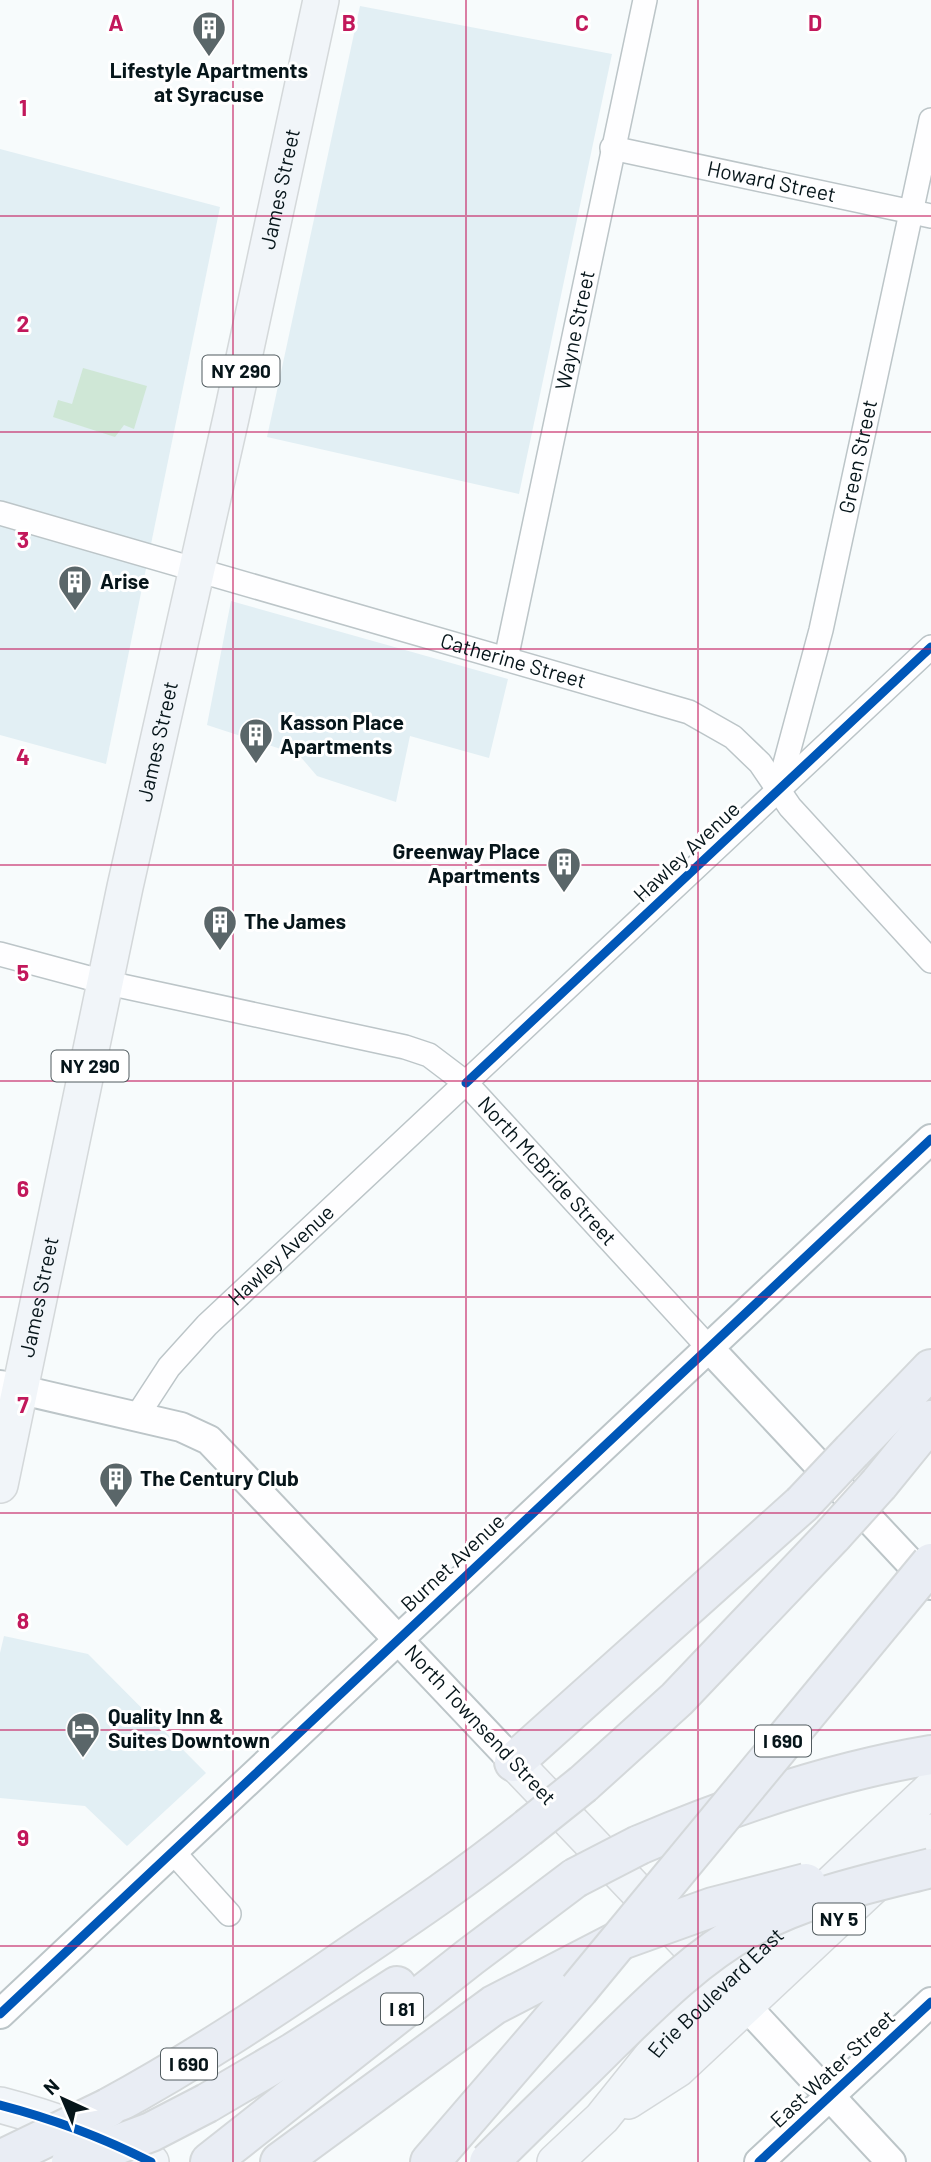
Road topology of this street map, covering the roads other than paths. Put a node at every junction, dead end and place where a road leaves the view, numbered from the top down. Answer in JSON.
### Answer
{"nodes":[{"id":1,"x":321,"y":0,"type":"edge"},
{"id":2,"x":645,"y":0,"type":"edge"},
{"id":3,"x":931,"y":120,"type":"edge"},
{"id":4,"x":612,"y":148,"type":"junction"},
{"id":5,"x":921,"y":214,"type":"edge"},
{"id":6,"x":0,"y":513,"type":"edge"},
{"id":7,"x":196,"y":570,"type":"junction"},
{"id":8,"x":931,"y":647,"type":"edge"},
{"id":9,"x":506,"y":659,"type":"junction"},
{"id":10,"x":778,"y":790,"type":"junction"},
{"id":11,"x":0,"y":954,"type":"edge"},
{"id":12,"x":931,"y":961,"type":"edge"},
{"id":13,"x":108,"y":983,"type":"junction"},
{"id":14,"x":466,"y":1083,"type":"junction"},
{"id":15,"x":931,"y":1139,"type":"edge"},
{"id":16,"x":709,"y":1348,"type":"junction"},
{"id":17,"x":931,"y":1369,"type":"edge"},
{"id":18,"x":10,"y":1388,"type":"edge"},
{"id":19,"x":137,"y":1416,"type":"junction"},
{"id":20,"x":931,"y":1420,"type":"edge"},
{"id":21,"x":0,"y":1485,"type":"edge"},
{"id":22,"x":931,"y":1563,"type":"edge"},
{"id":23,"x":931,"y":1585,"type":"edge"},
{"id":24,"x":399,"y":1638,"type":"junction"},
{"id":25,"x":514,"y":1762,"type":"junction"},
{"id":26,"x":929,"y":1767,"type":"edge"},
{"id":27,"x":931,"y":1832,"type":"edge"},
{"id":28,"x":174,"y":1853,"type":"junction"},
{"id":29,"x":931,"y":1868,"type":"edge"},
{"id":30,"x":575,"y":1878,"type":"junction"},
{"id":31,"x":229,"y":1914,"type":"dead end"},
{"id":32,"x":736,"y":1996,"type":"junction"},
{"id":33,"x":931,"y":2002,"type":"edge"},
{"id":34,"x":0,"y":2014,"type":"edge"},
{"id":35,"x":490,"y":2095,"type":"junction"},
{"id":36,"x":830,"y":2097,"type":"junction"},
{"id":37,"x":0,"y":2105,"type":"edge"},
{"id":38,"x":94,"y":2105,"type":"junction"},
{"id":39,"x":0,"y":2138,"type":"edge"},
{"id":40,"x":0,"y":2148,"type":"edge"},
{"id":41,"x":221,"y":2153,"type":"edge"},
{"id":42,"x":0,"y":2160,"type":"edge"},
{"id":43,"x":281,"y":2161,"type":"edge"},
{"id":44,"x":50,"y":2162,"type":"edge"},
{"id":45,"x":71,"y":2162,"type":"edge"},
{"id":46,"x":151,"y":2162,"type":"edge"},
{"id":47,"x":419,"y":2162,"type":"edge"},
{"id":48,"x":430,"y":2162,"type":"edge"},
{"id":49,"x":489,"y":2162,"type":"edge"},
{"id":50,"x":555,"y":2162,"type":"edge"},
{"id":51,"x":759,"y":2162,"type":"edge"},
{"id":52,"x":891,"y":2162,"type":"edge"}],
"edges":[{"from":1,"to":7,"type":"main road","name":"James Street","number":"NY 290"},
{"from":2,"to":4,"type":"street","name":"Wayne Street"},
{"from":3,"to":5,"type":"street","name":"Green Street"},
{"from":4,"to":5,"type":"street","name":"Howard Street"},
{"from":4,"to":9,"type":"street","name":"Wayne Street"},
{"from":5,"to":10,"type":"street","name":"Green Street"},
{"from":6,"to":7,"type":"street","name":"Catherine Street"},
{"from":7,"to":9,"type":"street","name":"Catherine Street"},
{"from":7,"to":13,"type":"main road","name":"James Street","number":"NY 290"},
{"from":8,"to":10,"type":"street","name":"Hawley Avenue"},
{"from":9,"to":10,"type":"street","name":"Catherine Street"},
{"from":10,"to":12,"type":"street","name":"Catherine Street"},
{"from":10,"to":14,"type":"street","name":"Hawley Avenue"},
{"from":11,"to":13,"type":"street","name":"North McBride Street"},
{"from":13,"to":14,"type":"street","name":"North McBride Street"},
{"from":13,"to":18,"type":"main road","name":"James Street","number":"NY 290"},
{"from":14,"to":16,"type":"street","name":"North McBride Street"},
{"from":14,"to":19,"type":"street","name":"Hawley Avenue"},
{"from":15,"to":16,"type":"street","name":"Burnet Avenue"},
{"from":16,"to":23,"type":"street","name":"North McBride Street"},
{"from":16,"to":24,"type":"street","name":"Burnet Avenue"},
{"from":17,"to":25,"type":"highway","bridge":true},
{"from":18,"to":19,"type":"street","name":"North Townsend Street"},
{"from":18,"to":21,"type":"main road","name":"James Street","number":"NY 290"},
{"from":19,"to":24,"type":"street","name":"North Townsend Street"},
{"from":20,"to":38,"type":"highway","number":"I 690","bridge":true},
{"from":22,"to":35,"type":"highway","number":"I 690","bridge":true},
{"from":24,"to":25,"type":"street","name":"North Townsend Street"},
{"from":24,"to":28,"type":"street","name":"Burnet Avenue"},
{"from":25,"to":32,"type":"main road","name":"North Townsend Street"},
{"from":26,"to":30,"type":"highway","number":"I 81","bridge":true},
{"from":26,"to":32,"type":"main road","name":"Erie Boulevard East","number":"NY 5"},
{"from":27,"to":32,"type":"main road","name":"Erie Boulevard East","number":"NY 5"},
{"from":28,"to":31,"type":"street"},
{"from":28,"to":34,"type":"street","name":"Burnet Avenue"},
{"from":29,"to":43,"type":"highway","number":"I 81","bridge":true},
{"from":29,"to":49,"type":"highway","bridge":true},
{"from":30,"to":41,"type":"highway","number":"I 81"},
{"from":30,"to":45,"type":"highway","bridge":true},
{"from":32,"to":36,"type":"street"},
{"from":32,"to":50,"type":"main road","name":"Erie Boulevard East","number":"NY 5"},
{"from":33,"to":36,"type":"street","name":"East Water Street"},
{"from":35,"to":47,"type":"highway"},
{"from":35,"to":48,"type":"highway","number":"I 690"},
{"from":36,"to":51,"type":"street","name":"East Water Street"},
{"from":36,"to":52,"type":"street"},
{"from":37,"to":46,"type":"main road"},
{"from":38,"to":39,"type":"highway"},
{"from":38,"to":42,"type":"highway","number":"I 690","bridge":true},
{"from":40,"to":44,"type":"main road"}]}
